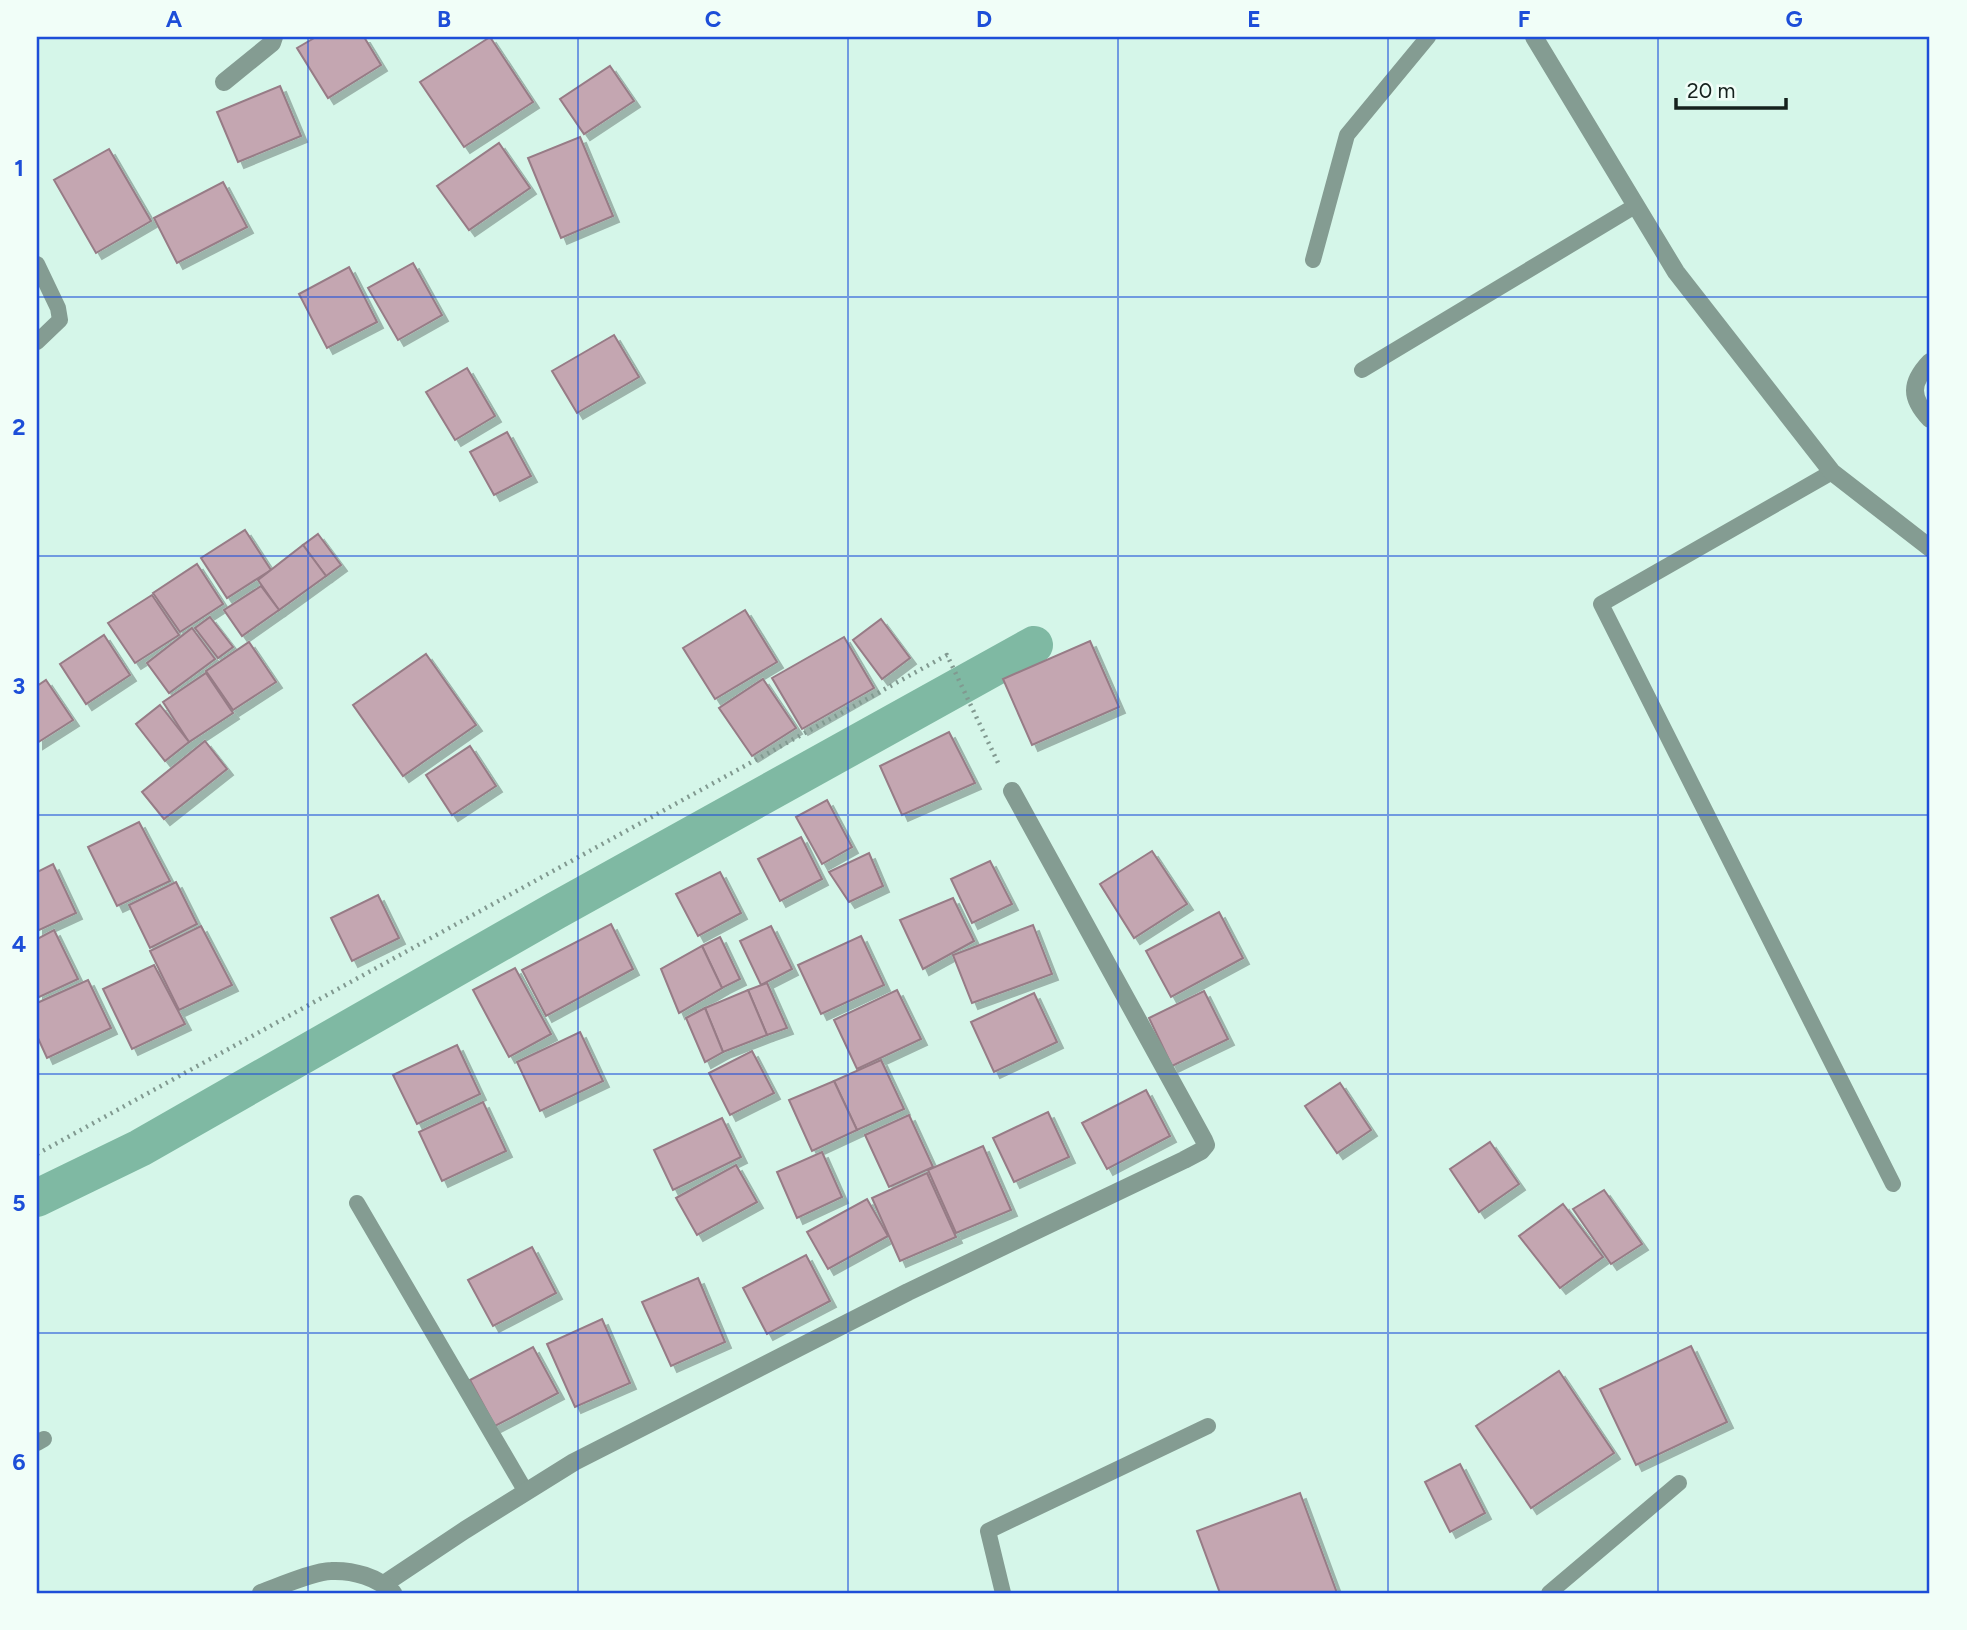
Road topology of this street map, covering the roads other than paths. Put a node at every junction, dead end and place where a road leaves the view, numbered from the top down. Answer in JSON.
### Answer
{"nodes":[{"id":1,"x":274,"y":37,"type":"edge"},
{"id":2,"x":1429,"y":37,"type":"edge"},
{"id":3,"x":1534,"y":37,"type":"edge"},
{"id":4,"x":225,"y":82,"type":"dead end"},
{"id":5,"x":1635,"y":206,"type":"junction"},
{"id":6,"x":1313,"y":260,"type":"dead end"},
{"id":7,"x":37,"y":264,"type":"edge"},
{"id":8,"x":37,"y":342,"type":"edge"},
{"id":9,"x":1930,"y":362,"type":"edge"},
{"id":10,"x":1362,"y":370,"type":"dead end"},
{"id":11,"x":1930,"y":419,"type":"edge"},
{"id":12,"x":1832,"y":472,"type":"junction"},
{"id":13,"x":1930,"y":548,"type":"edge"},
{"id":14,"x":1012,"y":790,"type":"dead end"},
{"id":15,"x":1894,"y":1184,"type":"dead end"},
{"id":16,"x":357,"y":1203,"type":"dead end"},
{"id":17,"x":1208,"y":1426,"type":"dead end"},
{"id":18,"x":1679,"y":1483,"type":"dead end"},
{"id":19,"x":526,"y":1492,"type":"junction"},
{"id":20,"x":388,"y":1589,"type":"edge"},
{"id":21,"x":261,"y":1593,"type":"edge"},
{"id":22,"x":1003,"y":1593,"type":"edge"},
{"id":23,"x":1549,"y":1593,"type":"edge"}],
"edges":[{"from":1,"to":4,"type":"street"},
{"from":2,"to":6,"type":"lane"},
{"from":3,"to":5,"type":"street"},
{"from":5,"to":10,"type":"lane"},
{"from":5,"to":12,"type":"street"},
{"from":7,"to":8,"type":"lane"},
{"from":9,"to":11,"type":"street"},
{"from":12,"to":13,"type":"street"},
{"from":12,"to":15,"type":"lane"},
{"from":14,"to":19,"type":"street"},
{"from":16,"to":19,"type":"lane"},
{"from":17,"to":22,"type":"lane"},
{"from":18,"to":23,"type":"lane"},
{"from":19,"to":20,"type":"street"},
{"from":20,"to":21,"type":"street"}]}
